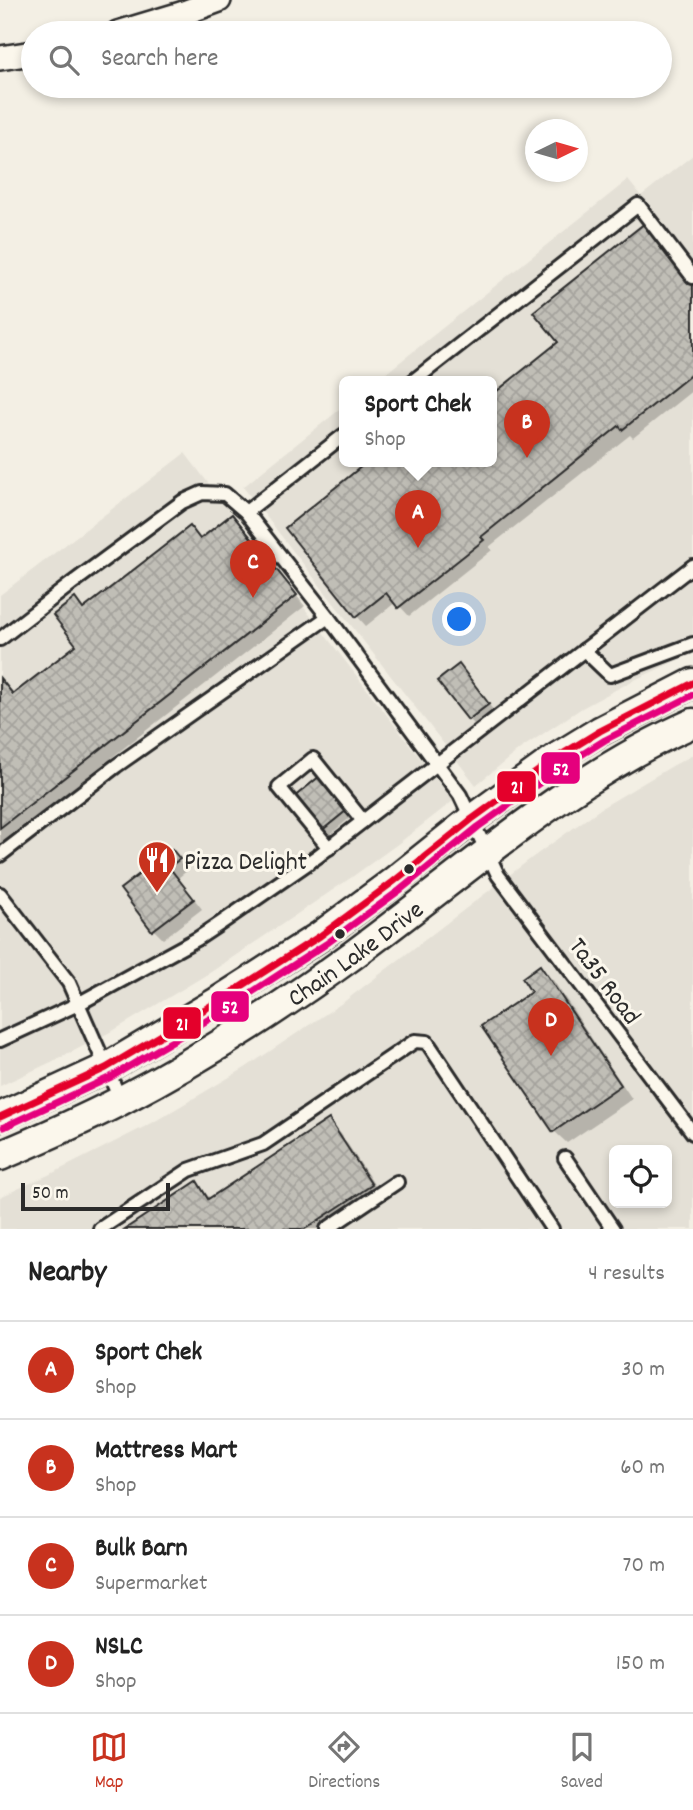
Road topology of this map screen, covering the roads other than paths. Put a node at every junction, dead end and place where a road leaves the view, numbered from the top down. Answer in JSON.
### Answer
{"nodes":[{"id":1,"x":219,"y":0,"type":"edge"},
{"id":2,"x":158,"y":21,"type":"edge"},
{"id":3,"x":21,"y":54,"type":"edge"},
{"id":4,"x":0,"y":58,"type":"edge"},
{"id":5,"x":693,"y":277,"type":"edge"},
{"id":6,"x":420,"y":376,"type":"edge"},
{"id":7,"x":339,"y":440,"type":"edge"},
{"id":8,"x":246,"y":512,"type":"junction"},
{"id":9,"x":693,"y":566,"type":"edge"},
{"id":10,"x":328,"y":617,"type":"junction"},
{"id":11,"x":0,"y":639,"type":"edge"},
{"id":12,"x":693,"y":644,"type":"edge"},
{"id":13,"x":584,"y":650,"type":"junction"},
{"id":14,"x":693,"y":683,"type":"edge"},
{"id":15,"x":693,"y":723,"type":"edge"},
{"id":16,"x":437,"y":764,"type":"junction"},
{"id":17,"x":472,"y":819,"type":"junction"},
{"id":18,"x":363,"y":821,"type":"junction"},
{"id":19,"x":329,"y":848,"type":"junction"},
{"id":20,"x":486,"y":852,"type":"junction"},
{"id":21,"x":0,"y":855,"type":"edge"},
{"id":22,"x":0,"y":894,"type":"edge"},
{"id":23,"x":78,"y":1004,"type":"junction"},
{"id":24,"x":0,"y":1040,"type":"edge"},
{"id":25,"x":106,"y":1068,"type":"junction"},
{"id":26,"x":121,"y":1101,"type":"junction"},
{"id":27,"x":0,"y":1117,"type":"edge"},
{"id":28,"x":693,"y":1133,"type":"edge"},
{"id":29,"x":0,"y":1156,"type":"edge"},
{"id":30,"x":565,"y":1158,"type":"dead end"},
{"id":31,"x":397,"y":1182,"type":"dead end"},
{"id":32,"x":100,"y":1229,"type":"edge"},
{"id":33,"x":327,"y":1229,"type":"edge"},
{"id":34,"x":552,"y":1229,"type":"edge"},
{"id":35,"x":613,"y":1229,"type":"edge"}],
"edges":[{"from":1,"to":2,"type":"street"},
{"from":3,"to":4,"type":"street"},
{"from":5,"to":6,"type":"lane"},
{"from":7,"to":8,"type":"lane"},
{"from":8,"to":10,"type":"lane","name":"Ta35 Road"},
{"from":8,"to":11,"type":"lane","name":"Ta35 Road"},
{"from":9,"to":13,"type":"lane"},
{"from":10,"to":16,"type":"lane","name":"Ta35 Road"},
{"from":10,"to":21,"type":"lane"},
{"from":12,"to":13,"type":"lane"},
{"from":13,"to":16,"type":"lane"},
{"from":14,"to":17,"type":"street","name":"Chain Lake Drive"},
{"from":15,"to":20,"type":"street","name":"Chain Lake Drive"},
{"from":16,"to":17,"type":"lane","name":"Ta35 Road"},
{"from":16,"to":18,"type":"lane"},
{"from":17,"to":20,"type":"lane","name":"Ta35 Road"},
{"from":17,"to":25,"type":"street","name":"Chain Lake Drive"},
{"from":18,"to":19,"type":"lane"},
{"from":18,"to":19,"type":"lane"},
{"from":19,"to":23,"type":"lane"},
{"from":20,"to":26,"type":"street","name":"Chain Lake Drive"},
{"from":20,"to":28,"type":"lane","name":"Ta35 Road"},
{"from":22,"to":23,"type":"lane"},
{"from":23,"to":24,"type":"lane"},
{"from":23,"to":25,"type":"lane"},
{"from":25,"to":26,"type":"lane"},
{"from":25,"to":27,"type":"street","name":"Chain Lake Drive"},
{"from":26,"to":29,"type":"street","name":"Chain Lake Drive"},
{"from":30,"to":35,"type":"lane"},
{"from":31,"to":33,"type":"lane"},
{"from":32,"to":34,"type":"lane"}]}
